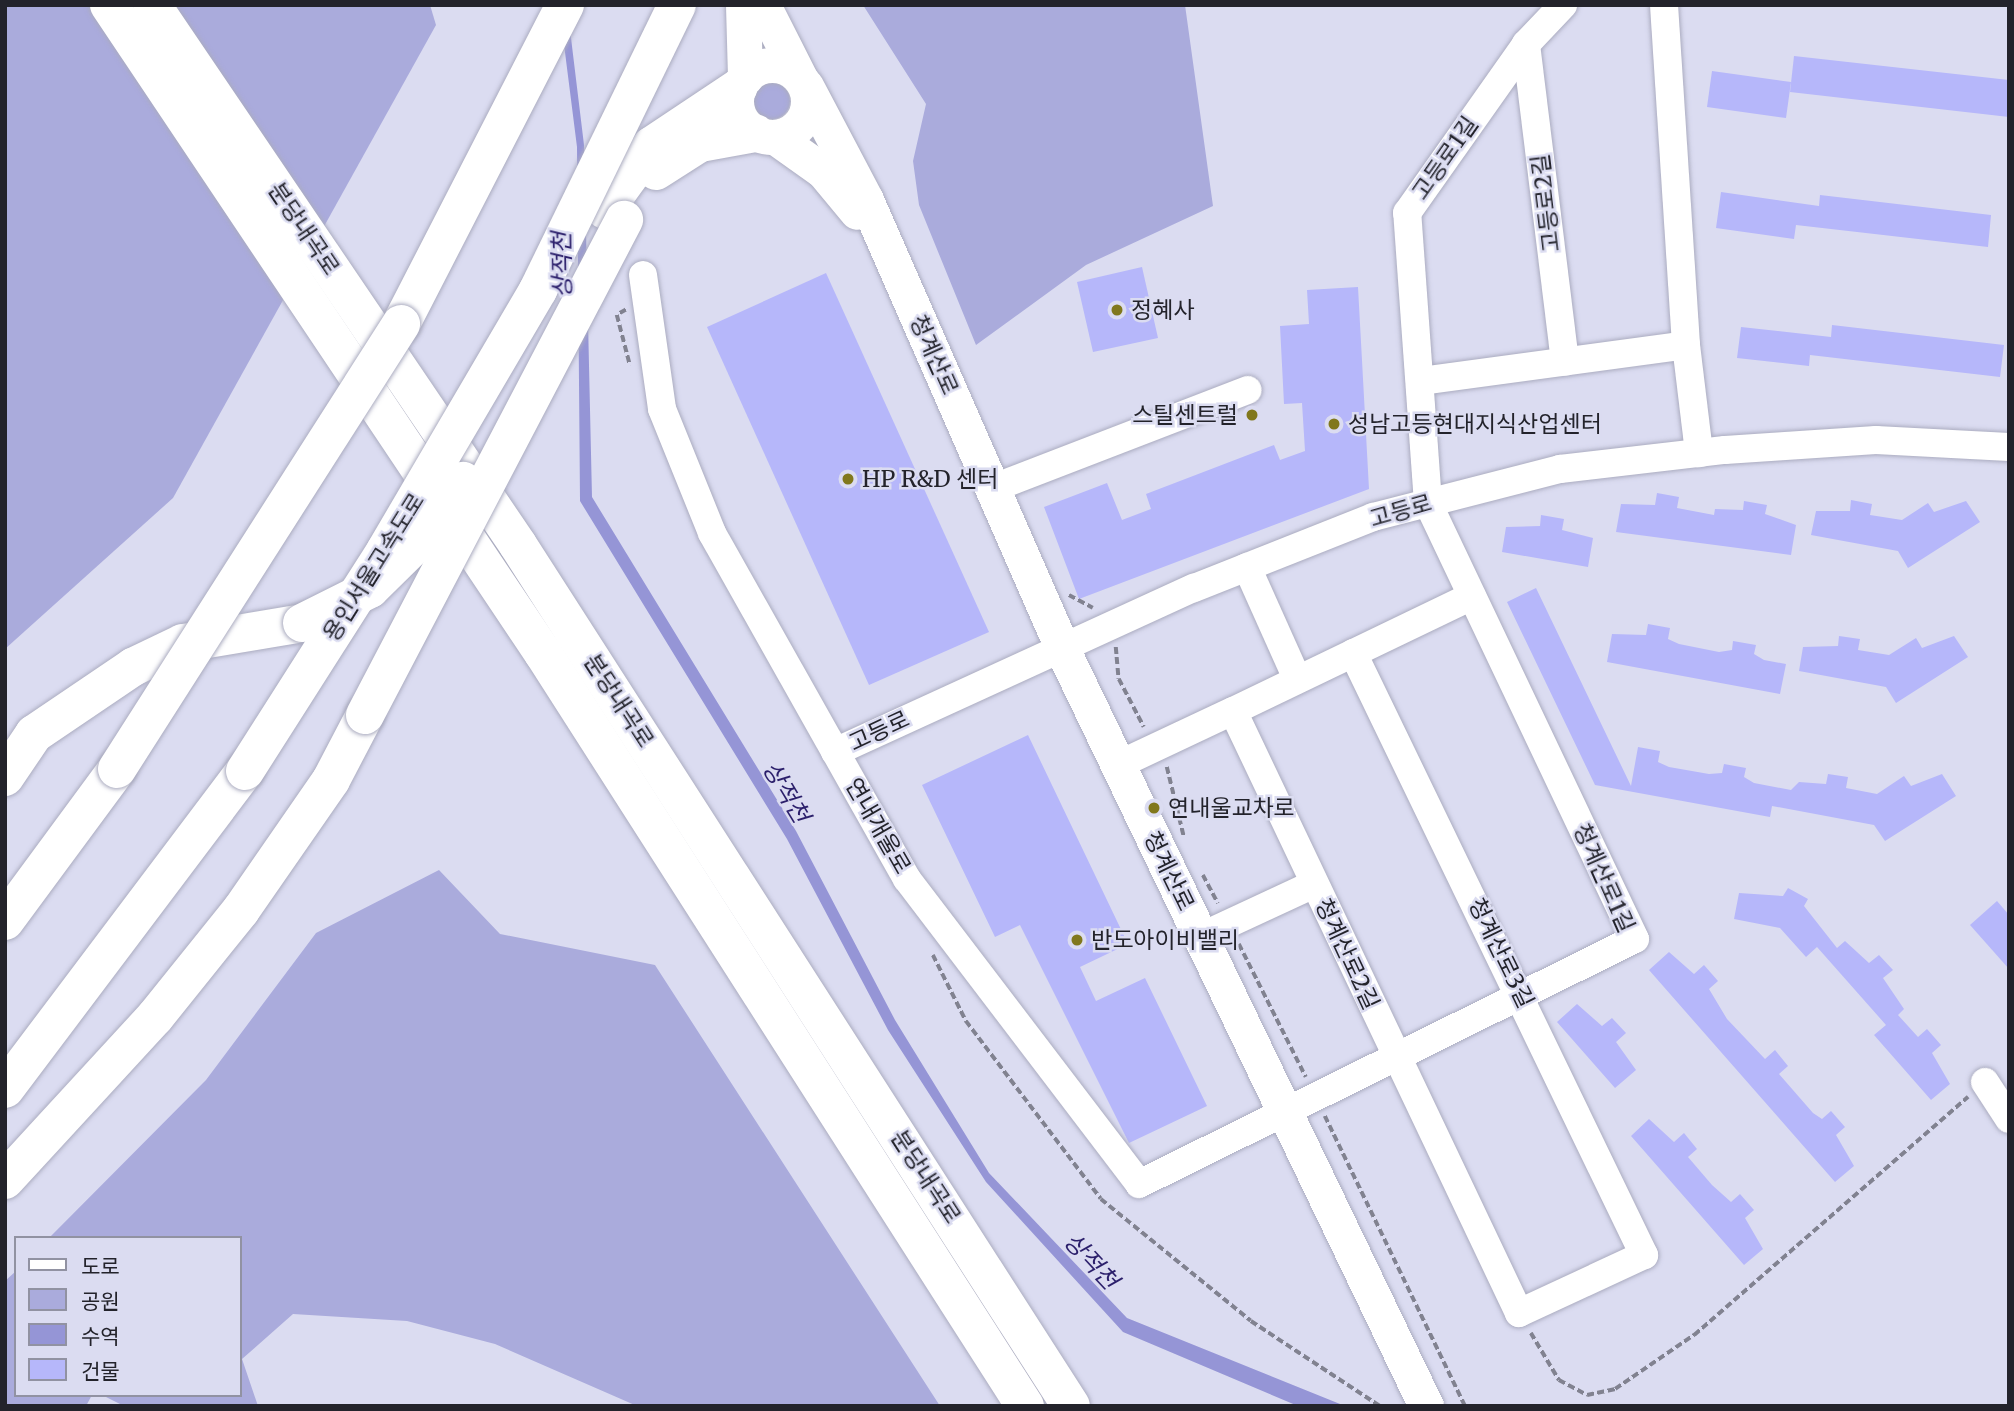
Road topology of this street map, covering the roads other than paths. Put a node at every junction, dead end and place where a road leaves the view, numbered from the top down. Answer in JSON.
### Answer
{"nodes":[{"id":1,"x":109,"y":5,"type":"edge"},
{"id":2,"x":152,"y":5,"type":"edge"},
{"id":3,"x":565,"y":5,"type":"edge"},
{"id":4,"x":677,"y":5,"type":"edge"},
{"id":5,"x":743,"y":5,"type":"edge"},
{"id":6,"x":763,"y":5,"type":"edge"},
{"id":7,"x":1563,"y":5,"type":"edge"},
{"id":8,"x":1664,"y":5,"type":"edge"},
{"id":9,"x":1526,"y":44,"type":"junction"},
{"id":10,"x":802,"y":81,"type":"junction"},
{"id":11,"x":741,"y":83,"type":"junction"},
{"id":12,"x":765,"y":135,"type":"junction"},
{"id":13,"x":615,"y":215,"type":"junction"},
{"id":14,"x":888,"y":254,"type":"junction"},
{"id":15,"x":643,"y":275,"type":"dead end"},
{"id":16,"x":1686,"y":345,"type":"junction"},
{"id":17,"x":1565,"y":362,"type":"junction"},
{"id":18,"x":1421,"y":381,"type":"junction"},
{"id":19,"x":1248,"y":390,"type":"dead end"},
{"id":20,"x":2009,"y":447,"type":"edge"},
{"id":21,"x":1699,"y":453,"type":"junction"},
{"id":22,"x":991,"y":489,"type":"junction"},
{"id":23,"x":1428,"y":503,"type":"junction"},
{"id":24,"x":1247,"y":567,"type":"junction"},
{"id":25,"x":1472,"y":596,"type":"junction"},
{"id":26,"x":1062,"y":647,"type":"junction"},
{"id":27,"x":1353,"y":653,"type":"junction"},
{"id":28,"x":1297,"y":679,"type":"junction"},
{"id":29,"x":1233,"y":710,"type":"junction"},
{"id":30,"x":835,"y":752,"type":"junction"},
{"id":31,"x":1118,"y":765,"type":"junction"},
{"id":32,"x":5,"y":777,"type":"edge"},
{"id":33,"x":1314,"y":884,"type":"junction"},
{"id":34,"x":5,"y":921,"type":"edge"},
{"id":35,"x":1200,"y":937,"type":"junction"},
{"id":36,"x":1522,"y":994,"type":"junction"},
{"id":37,"x":1395,"y":1056,"type":"junction"},
{"id":38,"x":1985,"y":1082,"type":"road end"},
{"id":39,"x":5,"y":1089,"type":"edge"},
{"id":40,"x":1283,"y":1110,"type":"junction"},
{"id":41,"x":2009,"y":1119,"type":"edge"},
{"id":42,"x":5,"y":1180,"type":"edge"},
{"id":43,"x":1519,"y":1313,"type":"joint"},
{"id":44,"x":1025,"y":1406,"type":"edge"},
{"id":45,"x":1071,"y":1406,"type":"edge"},
{"id":46,"x":1426,"y":1406,"type":"edge"}],
"edges":[{"from":1,"to":44,"type":"highway","name":"분당내곡로"},
{"from":2,"to":45,"type":"highway","name":"분당내곡로"},
{"from":3,"to":34,"type":"highway","bridge":true},
{"from":4,"to":39,"type":"highway","name":"용인서울고속도로","bridge":true},
{"from":5,"to":11,"type":"main road"},
{"from":6,"to":10,"type":"main road","name":"청계산로"},
{"from":7,"to":9,"type":"street","name":"고등로1길"},
{"from":8,"to":16,"type":"street"},
{"from":9,"to":17,"type":"street","name":"고등로2길"},
{"from":9,"to":18,"type":"street","name":"고등로1길"},
{"from":10,"to":11,"type":"main road"},
{"from":10,"to":12,"type":"main road"},
{"from":10,"to":14,"type":"main road","name":"청계산로"},
{"from":11,"to":12,"type":"main road"},
{"from":11,"to":13,"type":"highway"},
{"from":12,"to":13,"type":"highway"},
{"from":12,"to":14,"type":"main road","name":"청계산로"},
{"from":13,"to":32,"type":"highway","bridge":true},
{"from":13,"to":42,"type":"highway","bridge":true},
{"from":14,"to":22,"type":"main road","name":"청계산로"},
{"from":15,"to":30,"type":"street","name":"연내개울로"},
{"from":16,"to":17,"type":"street"},
{"from":16,"to":21,"type":"street"},
{"from":17,"to":18,"type":"street"},
{"from":18,"to":23,"type":"street","name":"고등로1길"},
{"from":19,"to":22,"type":"street"},
{"from":20,"to":21,"type":"street","name":"고등로"},
{"from":21,"to":23,"type":"street","name":"고등로"},
{"from":22,"to":26,"type":"main road","name":"청계산로"},
{"from":23,"to":24,"type":"street","name":"고등로"},
{"from":23,"to":25,"type":"street","name":"청계산로1길"},
{"from":24,"to":26,"type":"street","name":"고등로"},
{"from":24,"to":28,"type":"street"},
{"from":25,"to":27,"type":"street"},
{"from":25,"to":36,"type":"street","name":"청계산로1길"},
{"from":26,"to":30,"type":"street","name":"고등로"},
{"from":26,"to":31,"type":"main road","name":"청계산로"},
{"from":27,"to":28,"type":"street"},
{"from":27,"to":36,"type":"street","name":"청계산로3길"},
{"from":28,"to":29,"type":"street"},
{"from":29,"to":31,"type":"street"},
{"from":29,"to":33,"type":"street","name":"청계산로2길"},
{"from":30,"to":40,"type":"street","name":"연내개울로"},
{"from":31,"to":35,"type":"main road","name":"청계산로"},
{"from":33,"to":35,"type":"street"},
{"from":33,"to":37,"type":"street","name":"청계산로2길"},
{"from":35,"to":40,"type":"main road","name":"청계산로"},
{"from":36,"to":37,"type":"street","name":"청계산로1길"},
{"from":36,"to":43,"type":"street","name":"청계산로3길"},
{"from":37,"to":40,"type":"street","name":"청계산로1길"},
{"from":37,"to":43,"type":"street","name":"청계산로2길"},
{"from":38,"to":41,"type":"street"},
{"from":40,"to":46,"type":"main road","name":"청계산로"}]}
